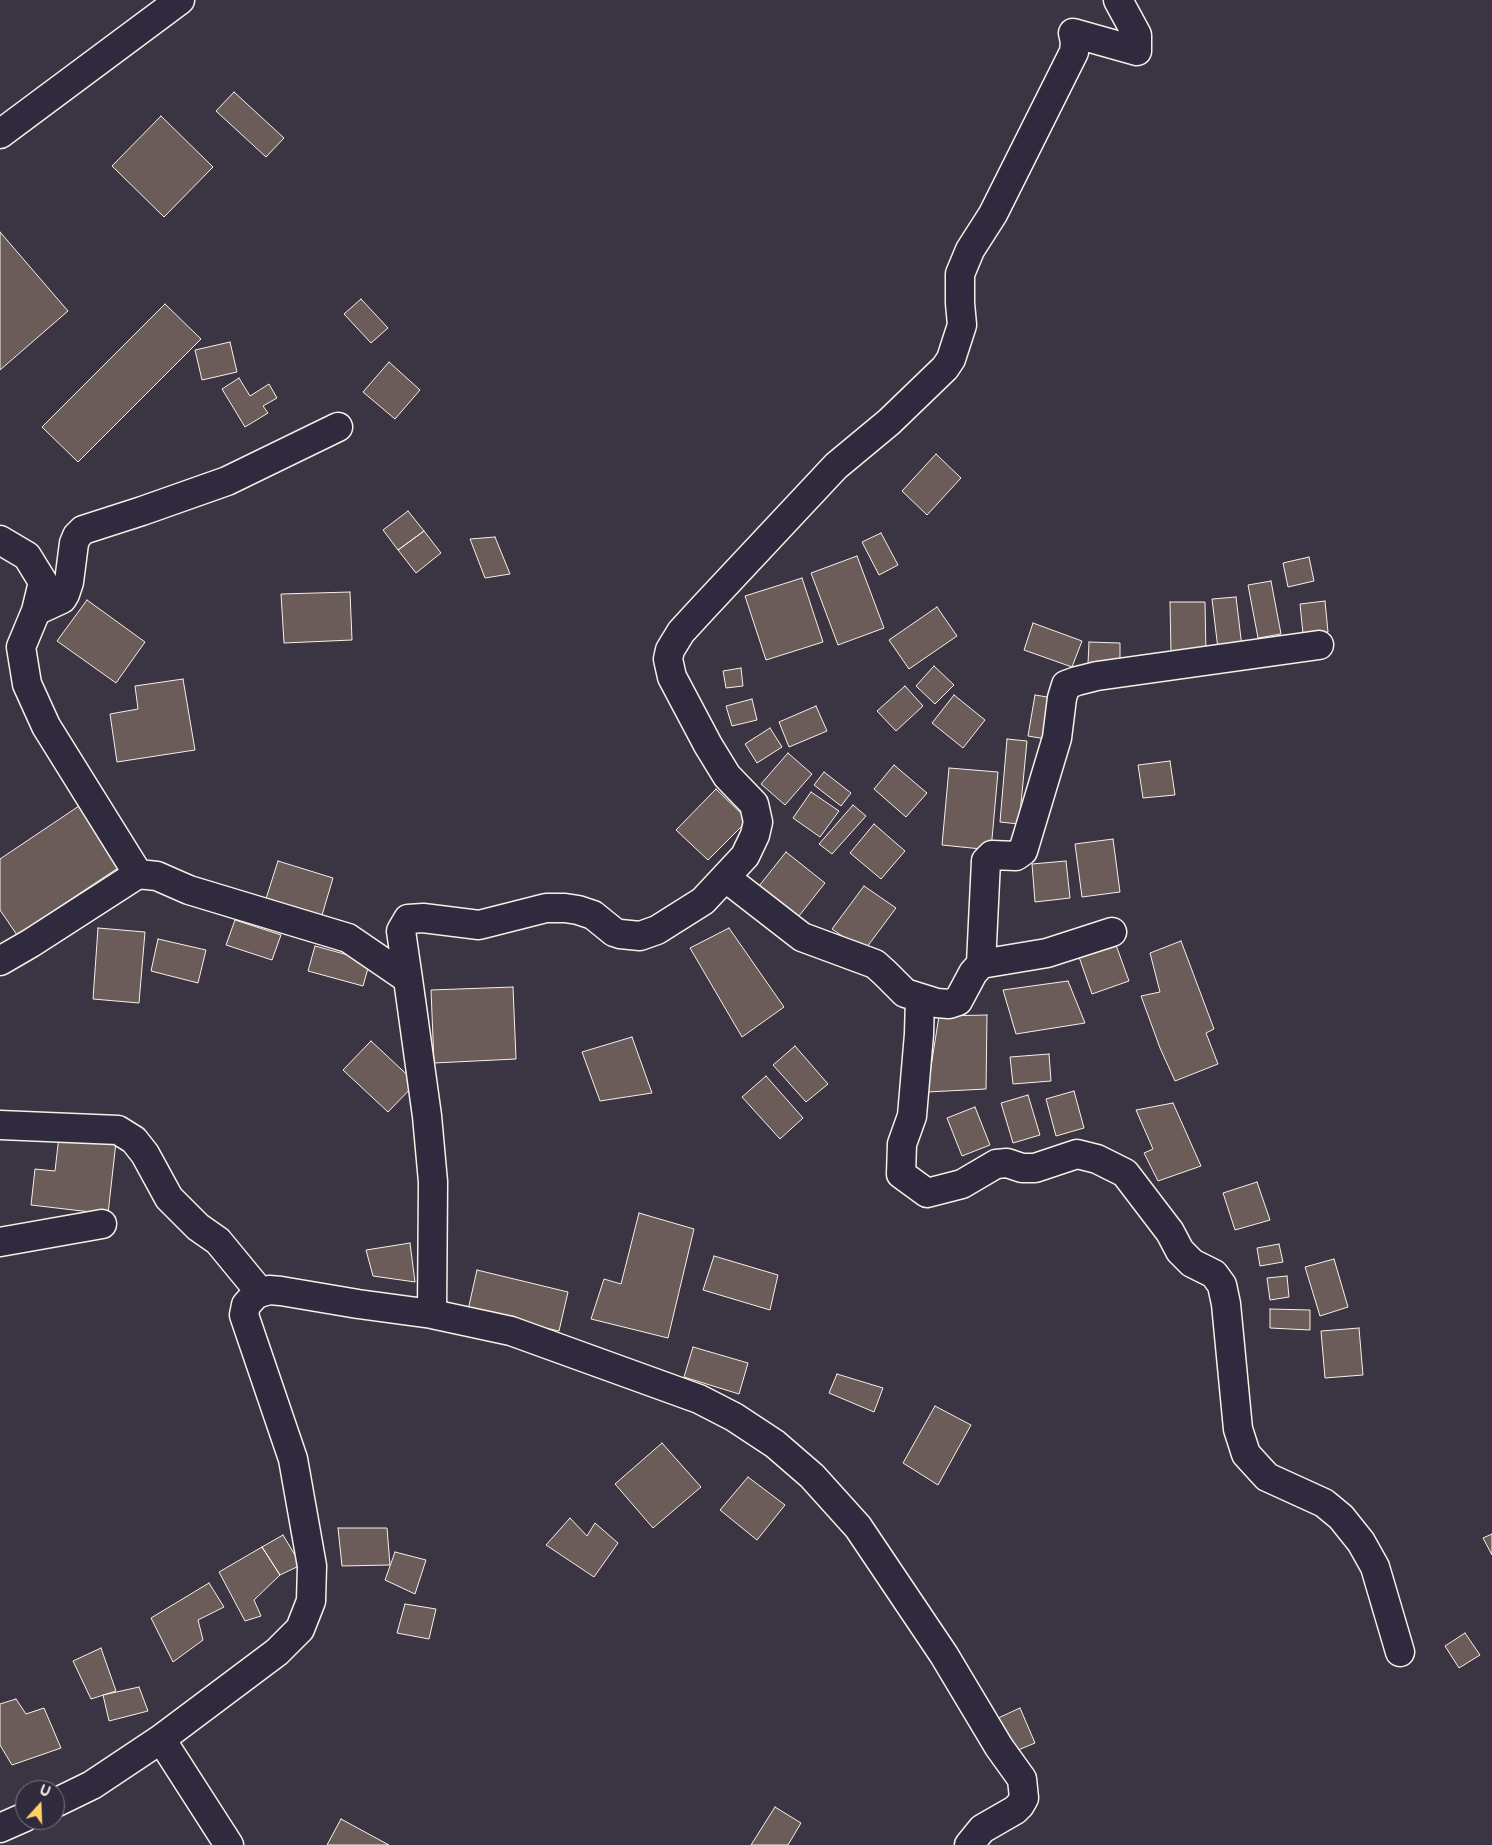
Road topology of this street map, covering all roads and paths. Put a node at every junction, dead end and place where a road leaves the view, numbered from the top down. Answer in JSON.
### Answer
{"nodes":[{"id":1,"x":180,"y":0,"type":"edge"},
{"id":2,"x":1118,"y":0,"type":"edge"},
{"id":3,"x":0,"y":134,"type":"edge"},
{"id":4,"x":338,"y":427,"type":"dead end"},
{"id":5,"x":0,"y":540,"type":"edge"},
{"id":6,"x":36,"y":611,"type":"junction"},
{"id":7,"x":1319,"y":645,"type":"dead end"},
{"id":8,"x":138,"y":874,"type":"junction"},
{"id":9,"x":726,"y":878,"type":"junction"},
{"id":10,"x":1112,"y":932,"type":"dead end"},
{"id":11,"x":0,"y":960,"type":"edge"},
{"id":12,"x":981,"y":964,"type":"junction"},
{"id":13,"x":408,"y":979,"type":"junction"},
{"id":14,"x":920,"y":999,"type":"junction"},
{"id":15,"x":0,"y":1125,"type":"edge"},
{"id":16,"x":102,"y":1224,"type":"dead end"},
{"id":17,"x":0,"y":1242,"type":"edge"},
{"id":18,"x":260,"y":1292,"type":"junction"},
{"id":19,"x":432,"y":1314,"type":"junction"},
{"id":20,"x":1400,"y":1652,"type":"dead end"},
{"id":21,"x":161,"y":1739,"type":"junction"},
{"id":22,"x":65,"y":1798,"type":"edge"},
{"id":23,"x":15,"y":1821,"type":"edge"},
{"id":24,"x":0,"y":1828,"type":"edge"},
{"id":25,"x":229,"y":1845,"type":"edge"},
{"id":26,"x":968,"y":1845,"type":"edge"}],
"edges":[{"from":1,"to":3,"type":"main road"},
{"from":2,"to":9,"type":"main road"},
{"from":4,"to":6,"type":"main road"},
{"from":5,"to":6,"type":"main road"},
{"from":6,"to":8,"type":"main road"},
{"from":7,"to":12,"type":"main road"},
{"from":8,"to":11,"type":"main road"},
{"from":8,"to":13,"type":"main road"},
{"from":9,"to":13,"type":"main road"},
{"from":9,"to":14,"type":"main road"},
{"from":10,"to":12,"type":"main road"},
{"from":12,"to":14,"type":"main road"},
{"from":13,"to":19,"type":"main road"},
{"from":14,"to":20,"type":"main road"},
{"from":15,"to":18,"type":"main road"},
{"from":16,"to":17,"type":"main road"},
{"from":18,"to":19,"type":"main road"},
{"from":18,"to":21,"type":"main road"},
{"from":19,"to":26,"type":"main road"},
{"from":21,"to":22,"type":"main road"},
{"from":21,"to":25,"type":"main road"},
{"from":23,"to":24,"type":"main road"}]}
